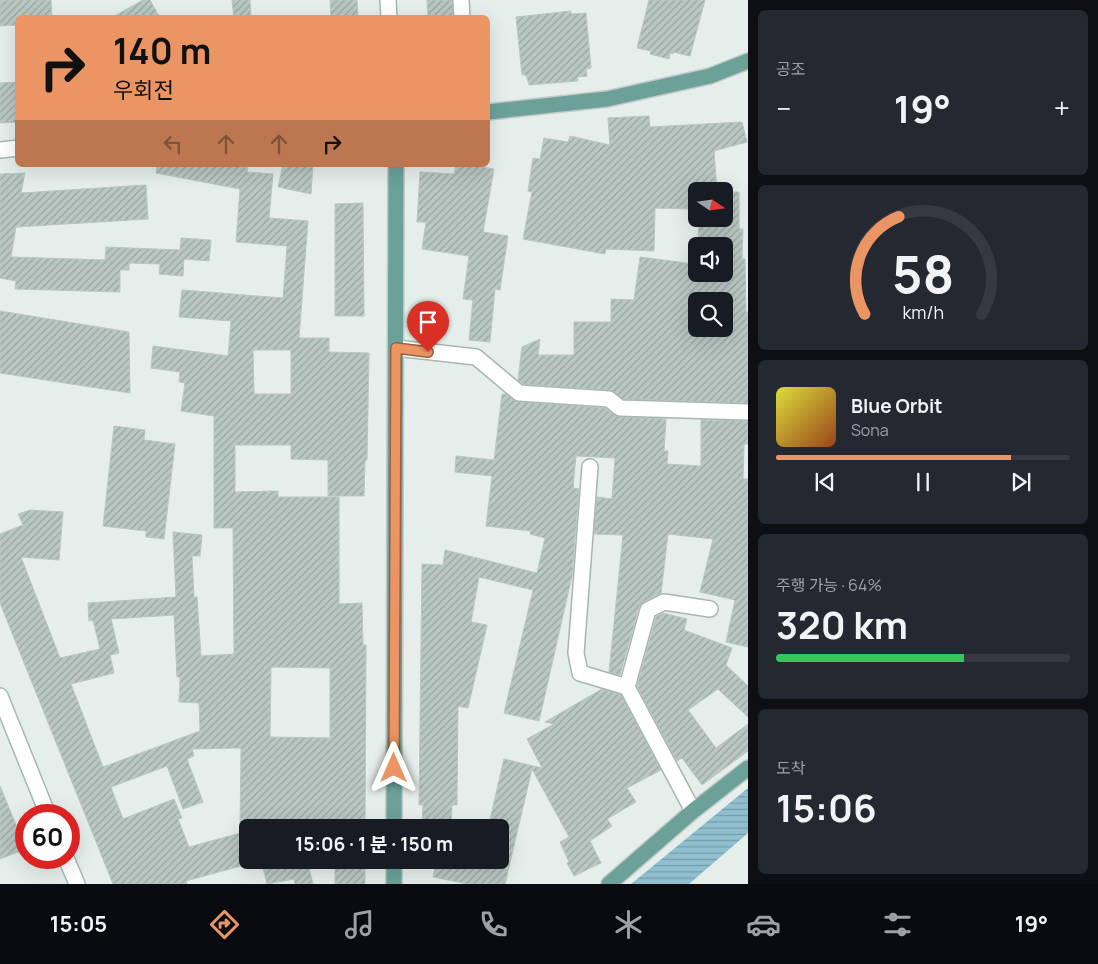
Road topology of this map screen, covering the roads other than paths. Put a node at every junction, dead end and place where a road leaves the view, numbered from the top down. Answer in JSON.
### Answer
{"nodes":[{"id":1,"x":388,"y":0,"type":"edge"},
{"id":2,"x":461,"y":0,"type":"edge"},
{"id":3,"x":389,"y":15,"type":"edge"},
{"id":4,"x":462,"y":15,"type":"edge"},
{"id":5,"x":748,"y":62,"type":"edge"},
{"id":6,"x":490,"y":112,"type":"edge"},
{"id":7,"x":15,"y":148,"type":"edge"},
{"id":8,"x":0,"y":150,"type":"edge"},
{"id":9,"x":396,"y":167,"type":"edge"},
{"id":10,"x":396,"y":348,"type":"junction"},
{"id":11,"x":748,"y":412,"type":"edge"},
{"id":12,"x":590,"y":467,"type":"dead end"},
{"id":13,"x":710,"y":609,"type":"dead end"},
{"id":14,"x":627,"y":687,"type":"junction"},
{"id":15,"x":0,"y":696,"type":"edge"},
{"id":16,"x":748,"y":768,"type":"edge"},
{"id":17,"x":44,"y":804,"type":"edge"},
{"id":18,"x":693,"y":811,"type":"junction"},
{"id":19,"x":394,"y":819,"type":"edge"},
{"id":20,"x":71,"y":869,"type":"edge"},
{"id":21,"x":394,"y":869,"type":"edge"},
{"id":22,"x":77,"y":884,"type":"edge"},
{"id":23,"x":394,"y":884,"type":"edge"},
{"id":24,"x":609,"y":884,"type":"edge"}],
"edges":[{"from":1,"to":3,"type":"street"},
{"from":2,"to":4,"type":"street"},
{"from":5,"to":6,"type":"main road"},
{"from":7,"to":8,"type":"street"},
{"from":9,"to":10,"type":"main road"},
{"from":10,"to":11,"type":"street"},
{"from":10,"to":19,"type":"main road"},
{"from":12,"to":14,"type":"street"},
{"from":13,"to":14,"type":"street"},
{"from":14,"to":18,"type":"street"},
{"from":15,"to":17,"type":"street"},
{"from":16,"to":18,"type":"main road"},
{"from":18,"to":24,"type":"main road"},
{"from":20,"to":22,"type":"street"},
{"from":21,"to":23,"type":"main road"}]}
